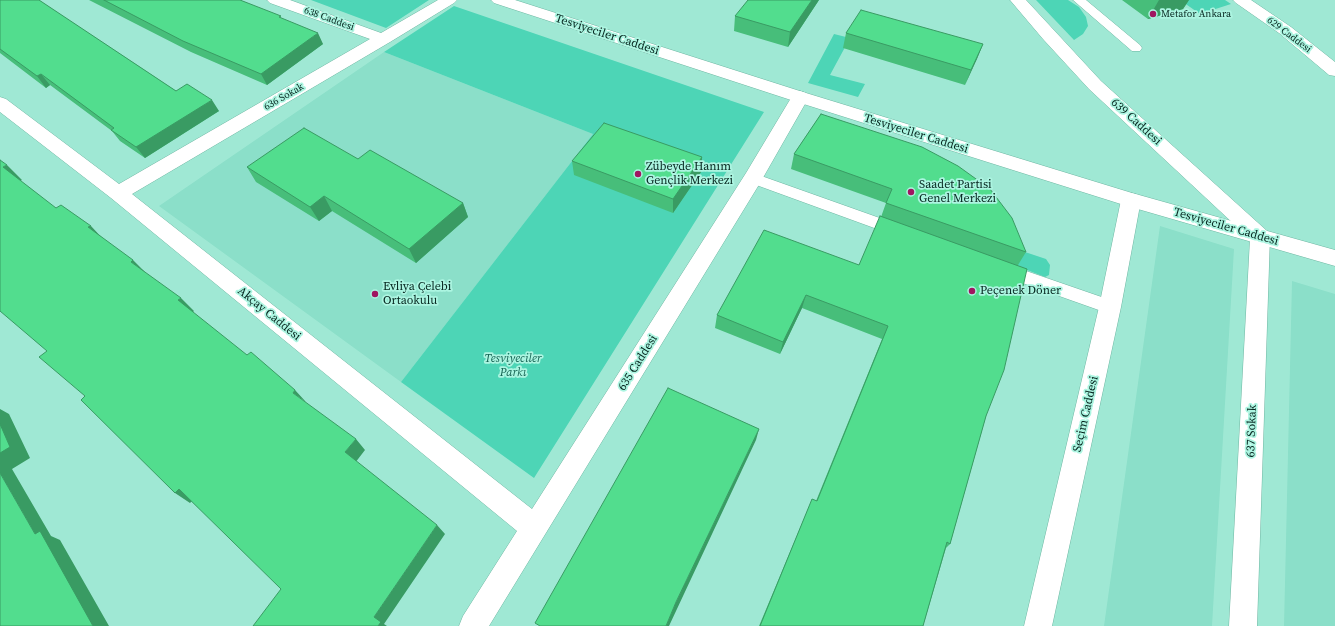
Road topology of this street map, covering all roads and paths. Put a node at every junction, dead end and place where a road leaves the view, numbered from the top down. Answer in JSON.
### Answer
{"nodes":[{"id":1,"x":275,"y":0,"type":"edge"},
{"id":2,"x":449,"y":0,"type":"edge"},
{"id":3,"x":499,"y":0,"type":"edge"},
{"id":4,"x":1018,"y":0,"type":"edge"},
{"id":5,"x":1079,"y":0,"type":"edge"},
{"id":6,"x":1241,"y":0,"type":"edge"},
{"id":7,"x":384,"y":39,"type":"junction"},
{"id":8,"x":1136,"y":48,"type":"dead end"},
{"id":9,"x":1335,"y":71,"type":"edge"},
{"id":10,"x":800,"y":97,"type":"junction"},
{"id":11,"x":0,"y":104,"type":"edge"},
{"id":12,"x":753,"y":178,"type":"junction"},
{"id":13,"x":118,"y":193,"type":"junction"},
{"id":14,"x":1131,"y":200,"type":"junction"},
{"id":15,"x":1260,"y":236,"type":"junction"},
{"id":16,"x":917,"y":237,"type":"edge"},
{"id":17,"x":1335,"y":258,"type":"edge"},
{"id":18,"x":991,"y":264,"type":"edge"},
{"id":19,"x":1110,"y":307,"type":"junction"},
{"id":20,"x":535,"y":528,"type":"junction"},
{"id":21,"x":473,"y":626,"type":"edge"},
{"id":22,"x":1038,"y":626,"type":"edge"},
{"id":23,"x":1243,"y":626,"type":"edge"}],
"edges":[{"from":1,"to":7,"type":"street","name":"638 Caddesi"},
{"from":2,"to":7,"type":"street","name":"636 Sokak"},
{"from":3,"to":10,"type":"street","name":"Tesviyeciler Caddesi"},
{"from":4,"to":15,"type":"street","name":"639 Caddesi"},
{"from":5,"to":8,"type":"lane"},
{"from":6,"to":9,"type":"street","name":"629 Caddesi"},
{"from":7,"to":13,"type":"street","name":"636 Sokak"},
{"from":10,"to":12,"type":"street","name":"635 Caddesi"},
{"from":10,"to":14,"type":"street","name":"Tesviyeciler Caddesi"},
{"from":11,"to":13,"type":"street","name":"Akçay Caddesi"},
{"from":12,"to":16,"type":"lane"},
{"from":12,"to":20,"type":"street","name":"635 Caddesi"},
{"from":13,"to":20,"type":"street","name":"Akçay Caddesi"},
{"from":14,"to":15,"type":"street","name":"Tesviyeciler Caddesi"},
{"from":14,"to":19,"type":"street","name":"Seçim Caddesi"},
{"from":15,"to":17,"type":"street","name":"Tesviyeciler Caddesi"},
{"from":15,"to":23,"type":"street","name":"637 Sokak"},
{"from":18,"to":19,"type":"lane"},
{"from":19,"to":22,"type":"street","name":"Seçim Caddesi"},
{"from":20,"to":21,"type":"street","name":"635 Caddesi"}]}
